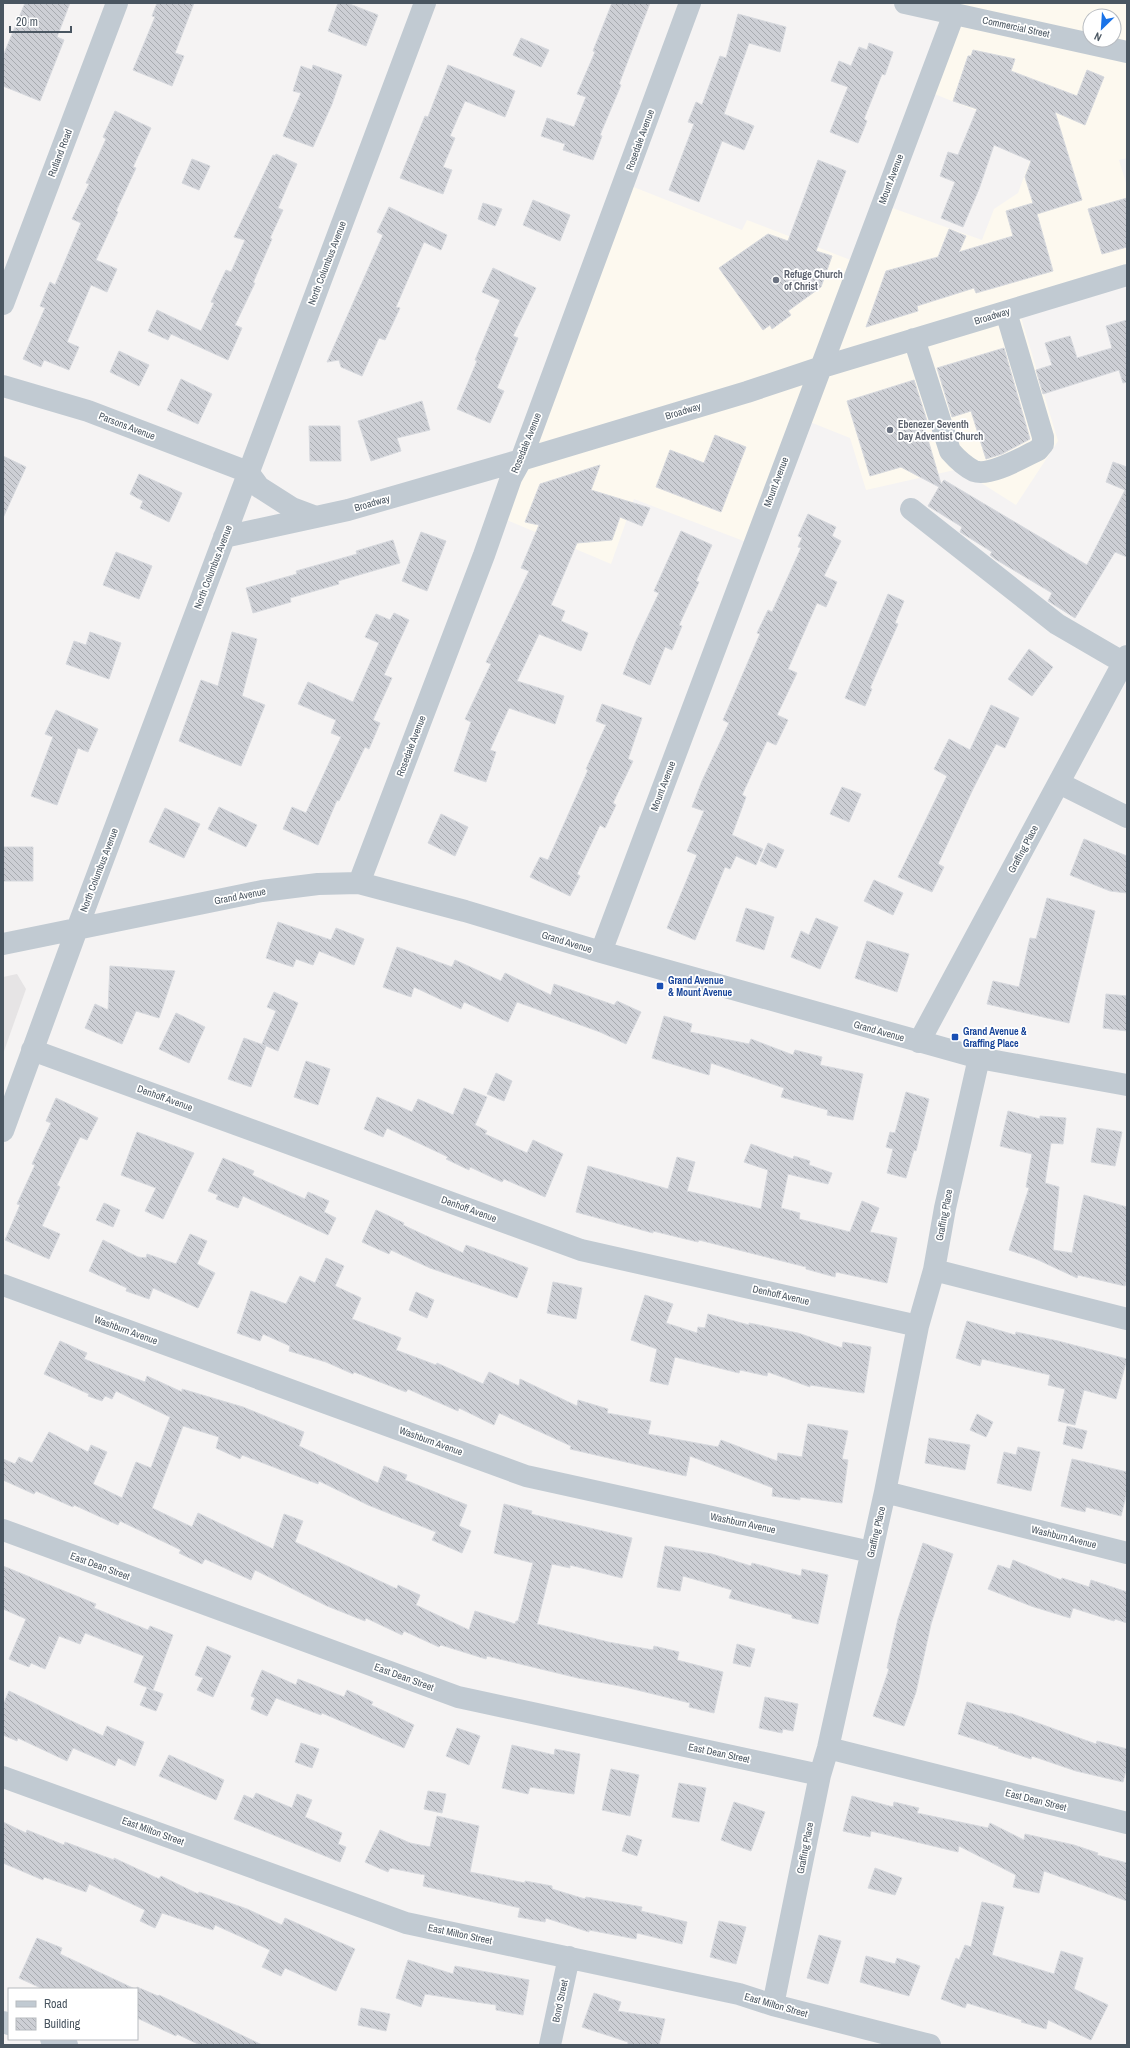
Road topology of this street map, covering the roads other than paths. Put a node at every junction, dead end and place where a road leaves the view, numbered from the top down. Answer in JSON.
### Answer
{"nodes":[{"id":1,"x":117,"y":3,"type":"edge"},
{"id":2,"x":425,"y":3,"type":"edge"},
{"id":3,"x":690,"y":3,"type":"edge"},
{"id":4,"x":905,"y":3,"type":"edge"},
{"id":5,"x":954,"y":14,"type":"junction"},
{"id":6,"x":1127,"y":52,"type":"edge"},
{"id":7,"x":1127,"y":275,"type":"edge"},
{"id":8,"x":3,"y":304,"type":"edge"},
{"id":9,"x":1006,"y":312,"type":"junction"},
{"id":10,"x":914,"y":339,"type":"junction"},
{"id":11,"x":819,"y":368,"type":"junction"},
{"id":12,"x":3,"y":386,"type":"edge"},
{"id":13,"x":521,"y":460,"type":"junction"},
{"id":14,"x":248,"y":472,"type":"junction"},
{"id":15,"x":911,"y":509,"type":"dead end"},
{"id":16,"x":316,"y":517,"type":"junction"},
{"id":17,"x":224,"y":537,"type":"junction"},
{"id":18,"x":1125,"y":660,"type":"edge"},
{"id":19,"x":1059,"y":783,"type":"junction"},
{"id":20,"x":1127,"y":817,"type":"edge"},
{"id":21,"x":359,"y":882,"type":"junction"},
{"id":22,"x":77,"y":929,"type":"junction"},
{"id":23,"x":3,"y":944,"type":"edge"},
{"id":24,"x":601,"y":952,"type":"junction"},
{"id":25,"x":919,"y":1042,"type":"junction"},
{"id":26,"x":32,"y":1050,"type":"junction"},
{"id":27,"x":979,"y":1058,"type":"junction"},
{"id":28,"x":1127,"y":1085,"type":"edge"},
{"id":29,"x":3,"y":1131,"type":"edge"},
{"id":30,"x":934,"y":1270,"type":"junction"},
{"id":31,"x":3,"y":1285,"type":"edge"},
{"id":32,"x":1127,"y":1319,"type":"edge"},
{"id":33,"x":918,"y":1326,"type":"junction"},
{"id":34,"x":885,"y":1492,"type":"junction"},
{"id":35,"x":3,"y":1530,"type":"edge"},
{"id":36,"x":871,"y":1552,"type":"junction"},
{"id":37,"x":1127,"y":1553,"type":"edge"},
{"id":38,"x":828,"y":1748,"type":"junction"},
{"id":39,"x":820,"y":1775,"type":"junction"},
{"id":40,"x":3,"y":1776,"type":"edge"},
{"id":41,"x":1127,"y":1823,"type":"edge"},
{"id":42,"x":569,"y":1958,"type":"junction"},
{"id":43,"x":773,"y":2005,"type":"junction"},
{"id":44,"x":54,"y":2040,"type":"edge"},
{"id":45,"x":67,"y":2045,"type":"edge"},
{"id":46,"x":550,"y":2045,"type":"edge"},
{"id":47,"x":930,"y":2045,"type":"edge"}],
"edges":[{"from":1,"to":8,"type":"street","name":"Rutland Road"},
{"from":2,"to":14,"type":"street","name":"North Columbus Avenue"},
{"from":3,"to":13,"type":"street","name":"Rosedale Avenue"},
{"from":4,"to":5,"type":"street","name":"Commercial Street"},
{"from":5,"to":6,"type":"street","name":"Commercial Street"},
{"from":5,"to":11,"type":"street","name":"Mount Avenue"},
{"from":7,"to":9,"type":"street","name":"Broadway"},
{"from":9,"to":10,"type":"street","name":"Broadway"},
{"from":9,"to":10,"type":"street"},
{"from":10,"to":11,"type":"street","name":"Broadway"},
{"from":11,"to":13,"type":"street","name":"Broadway"},
{"from":11,"to":24,"type":"street","name":"Mount Avenue"},
{"from":12,"to":14,"type":"street","name":"Parsons Avenue"},
{"from":13,"to":16,"type":"street","name":"Broadway"},
{"from":13,"to":21,"type":"street","name":"Rosedale Avenue"},
{"from":14,"to":16,"type":"street"},
{"from":14,"to":17,"type":"street","name":"North Columbus Avenue"},
{"from":15,"to":18,"type":"street"},
{"from":16,"to":17,"type":"street","name":"Broadway"},
{"from":17,"to":22,"type":"street","name":"North Columbus Avenue"},
{"from":18,"to":19,"type":"street","name":"Graffing Place"},
{"from":19,"to":20,"type":"street"},
{"from":19,"to":25,"type":"street","name":"Graffing Place"},
{"from":21,"to":22,"type":"street","name":"Grand Avenue"},
{"from":21,"to":24,"type":"street","name":"Grand Avenue"},
{"from":22,"to":23,"type":"street","name":"Grand Avenue"},
{"from":22,"to":26,"type":"street","name":"North Columbus Avenue"},
{"from":24,"to":25,"type":"street","name":"Grand Avenue"},
{"from":25,"to":27,"type":"street","name":"Grand Avenue"},
{"from":26,"to":29,"type":"street","name":"North Columbus Avenue"},
{"from":26,"to":33,"type":"street","name":"Denhoff Avenue"},
{"from":27,"to":28,"type":"street","name":"Grand Avenue"},
{"from":27,"to":30,"type":"street","name":"Graffing Place"},
{"from":30,"to":32,"type":"street"},
{"from":30,"to":33,"type":"street","name":"Graffing Place"},
{"from":31,"to":36,"type":"street","name":"Washburn Avenue"},
{"from":33,"to":34,"type":"street","name":"Graffing Place"},
{"from":34,"to":36,"type":"street","name":"Graffing Place"},
{"from":34,"to":37,"type":"street","name":"Washburn Avenue"},
{"from":35,"to":39,"type":"street","name":"East Dean Street"},
{"from":36,"to":38,"type":"street","name":"Graffing Place"},
{"from":38,"to":39,"type":"street","name":"Graffing Place"},
{"from":38,"to":41,"type":"street","name":"East Dean Street"},
{"from":39,"to":43,"type":"street","name":"Graffing Place"},
{"from":40,"to":42,"type":"street","name":"East Milton Street"},
{"from":42,"to":43,"type":"street","name":"East Milton Street"},
{"from":42,"to":46,"type":"street","name":"Bond Street"},
{"from":43,"to":47,"type":"street","name":"East Milton Street"},
{"from":44,"to":45,"type":"street"}]}
